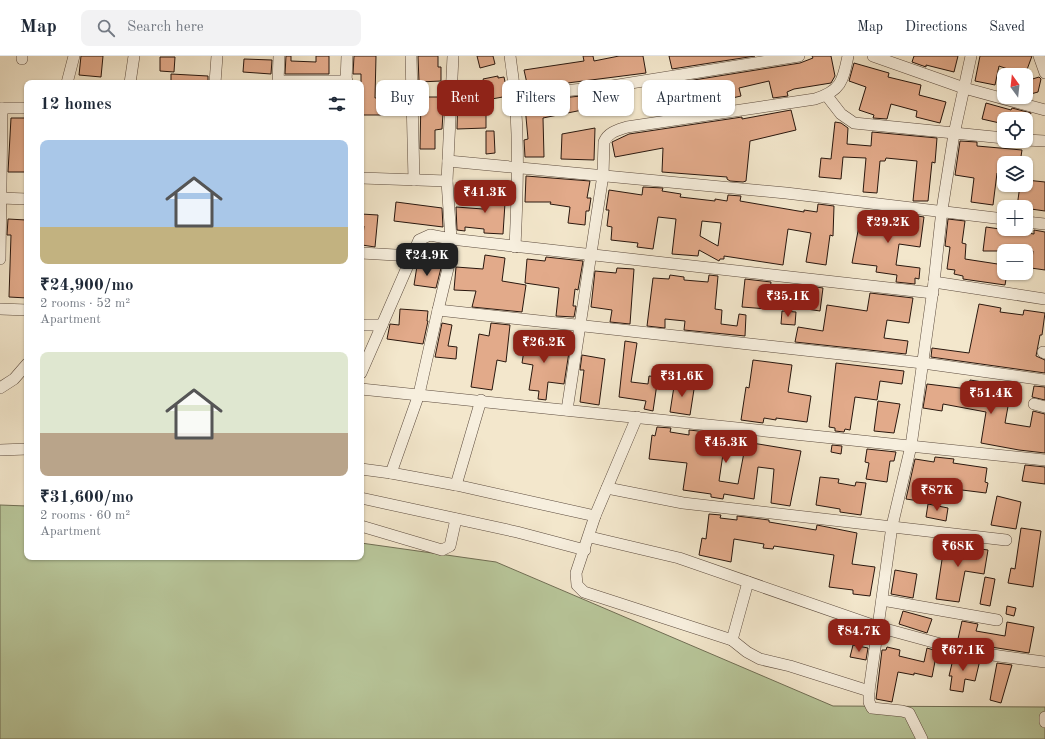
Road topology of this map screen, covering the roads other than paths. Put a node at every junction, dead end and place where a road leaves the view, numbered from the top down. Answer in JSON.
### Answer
{"nodes":[{"id":1,"x":74,"y":56,"type":"edge"},
{"id":2,"x":134,"y":56,"type":"edge"},
{"id":3,"x":217,"y":56,"type":"edge"},
{"id":4,"x":279,"y":56,"type":"edge"},
{"id":5,"x":347,"y":56,"type":"edge"},
{"id":6,"x":412,"y":56,"type":"edge"},
{"id":7,"x":453,"y":56,"type":"edge"},
{"id":8,"x":510,"y":56,"type":"edge"},
{"id":9,"x":799,"y":56,"type":"edge"},
{"id":10,"x":848,"y":56,"type":"edge"},
{"id":11,"x":873,"y":56,"type":"edge"},
{"id":12,"x":970,"y":56,"type":"edge"},
{"id":13,"x":1039,"y":56,"type":"edge"},
{"id":14,"x":1045,"y":73,"type":"edge"},
{"id":15,"x":68,"y":80,"type":"edge"},
{"id":16,"x":130,"y":80,"type":"edge"},
{"id":17,"x":215,"y":80,"type":"edge"},
{"id":18,"x":278,"y":80,"type":"edge"},
{"id":19,"x":346,"y":80,"type":"edge"},
{"id":20,"x":513,"y":80,"type":"edge"},
{"id":21,"x":964,"y":88,"type":"junction"},
{"id":22,"x":570,"y":90,"type":"edge"},
{"id":23,"x":827,"y":96,"type":"junction"},
{"id":24,"x":1,"y":108,"type":"edge"},
{"id":25,"x":24,"y":108,"type":"edge"},
{"id":26,"x":1045,"y":110,"type":"edge"},
{"id":27,"x":516,"y":116,"type":"edge"},
{"id":28,"x":954,"y":134,"type":"junction"},
{"id":29,"x":997,"y":137,"type":"edge"},
{"id":30,"x":1033,"y":140,"type":"edge"},
{"id":31,"x":1045,"y":141,"type":"edge"},
{"id":32,"x":448,"y":161,"type":"junction"},
{"id":33,"x":518,"y":168,"type":"junction"},
{"id":34,"x":603,"y":175,"type":"junction"},
{"id":35,"x":364,"y":178,"type":"edge"},
{"id":36,"x":414,"y":180,"type":"junction"},
{"id":37,"x":447,"y":181,"type":"junction"},
{"id":38,"x":1,"y":198,"type":"edge"},
{"id":39,"x":24,"y":199,"type":"edge"},
{"id":40,"x":942,"y":210,"type":"junction"},
{"id":41,"x":997,"y":218,"type":"edge"},
{"id":42,"x":1033,"y":223,"type":"edge"},
{"id":43,"x":1045,"y":224,"type":"edge"},
{"id":44,"x":451,"y":239,"type":"junction"},
{"id":45,"x":515,"y":247,"type":"junction"},
{"id":46,"x":364,"y":253,"type":"edge"},
{"id":47,"x":591,"y":254,"type":"junction"},
{"id":48,"x":413,"y":256,"type":"junction"},
{"id":49,"x":0,"y":259,"type":"edge"},
{"id":50,"x":934,"y":287,"type":"junction"},
{"id":51,"x":1045,"y":299,"type":"edge"},
{"id":52,"x":0,"y":309,"type":"edge"},
{"id":53,"x":24,"y":310,"type":"edge"},
{"id":54,"x":438,"y":310,"type":"junction"},
{"id":55,"x":364,"y":325,"type":"edge"},
{"id":56,"x":382,"y":325,"type":"junction"},
{"id":57,"x":581,"y":326,"type":"junction"},
{"id":58,"x":923,"y":362,"type":"junction"},
{"id":59,"x":364,"y":366,"type":"edge"},
{"id":60,"x":24,"y":369,"type":"edge"},
{"id":61,"x":1045,"y":380,"type":"edge"},
{"id":62,"x":0,"y":388,"type":"edge"},
{"id":63,"x":364,"y":389,"type":"edge"},
{"id":64,"x":419,"y":394,"type":"junction"},
{"id":65,"x":481,"y":400,"type":"junction"},
{"id":66,"x":567,"y":410,"type":"junction"},
{"id":67,"x":637,"y":417,"type":"junction"},
{"id":68,"x":912,"y":446,"type":"junction"},
{"id":69,"x":24,"y":449,"type":"edge"},
{"id":70,"x":0,"y":450,"type":"edge"},
{"id":71,"x":1045,"y":460,"type":"edge"},
{"id":72,"x":364,"y":469,"type":"edge"},
{"id":73,"x":391,"y":473,"type":"junction"},
{"id":74,"x":456,"y":485,"type":"junction"},
{"id":75,"x":607,"y":488,"type":"junction"},
{"id":76,"x":364,"y":499,"type":"edge"},
{"id":77,"x":595,"y":516,"type":"junction"},
{"id":78,"x":456,"y":519,"type":"junction"},
{"id":79,"x":892,"y":526,"type":"junction"},
{"id":80,"x":364,"y":527,"type":"edge"},
{"id":81,"x":590,"y":537,"type":"junction"},
{"id":82,"x":1006,"y":540,"type":"dead end"},
{"id":83,"x":584,"y":550,"type":"junction"},
{"id":84,"x":748,"y":582,"type":"junction"},
{"id":85,"x":882,"y":600,"type":"junction"},
{"id":86,"x":997,"y":620,"type":"dead end"},
{"id":87,"x":878,"y":627,"type":"junction"},
{"id":88,"x":732,"y":640,"type":"junction"},
{"id":89,"x":1045,"y":662,"type":"edge"},
{"id":90,"x":869,"y":691,"type":"junction"},
{"id":91,"x":1045,"y":717,"type":"edge"},
{"id":92,"x":1045,"y":722,"type":"edge"},
{"id":93,"x":922,"y":739,"type":"edge"}],
"edges":[{"from":1,"to":15,"type":"street"},
{"from":2,"to":16,"type":"street"},
{"from":3,"to":17,"type":"street"},
{"from":4,"to":18,"type":"street"},
{"from":5,"to":19,"type":"street"},
{"from":6,"to":36,"type":"street"},
{"from":7,"to":32,"type":"street"},
{"from":8,"to":20,"type":"street"},
{"from":9,"to":22,"type":"street"},
{"from":10,"to":23,"type":"street"},
{"from":11,"to":21,"type":"street"},
{"from":12,"to":21,"type":"street"},
{"from":13,"to":14,"type":"street"},
{"from":21,"to":26,"type":"street"},
{"from":21,"to":28,"type":"street"},
{"from":23,"to":28,"type":"street"},
{"from":23,"to":34,"type":"street"},
{"from":24,"to":25,"type":"street"},
{"from":24,"to":38,"type":"street"},
{"from":27,"to":33,"type":"street"},
{"from":28,"to":29,"type":"street"},
{"from":28,"to":40,"type":"street"},
{"from":30,"to":31,"type":"street"},
{"from":32,"to":33,"type":"street"},
{"from":32,"to":37,"type":"street"},
{"from":33,"to":34,"type":"street"},
{"from":33,"to":45,"type":"street"},
{"from":34,"to":40,"type":"street"},
{"from":34,"to":47,"type":"street"},
{"from":35,"to":36,"type":"street"},
{"from":36,"to":37,"type":"street"},
{"from":37,"to":44,"type":"street"},
{"from":38,"to":39,"type":"street"},
{"from":38,"to":49,"type":"street"},
{"from":40,"to":41,"type":"street"},
{"from":40,"to":50,"type":"street"},
{"from":42,"to":43,"type":"street"},
{"from":44,"to":45,"type":"street"},
{"from":44,"to":48,"type":"street"},
{"from":44,"to":54,"type":"street"},
{"from":45,"to":47,"type":"street"},
{"from":46,"to":48,"type":"street"},
{"from":47,"to":50,"type":"street"},
{"from":47,"to":57,"type":"street"},
{"from":48,"to":56,"type":"street"},
{"from":50,"to":51,"type":"street"},
{"from":50,"to":58,"type":"street"},
{"from":52,"to":53,"type":"street"},
{"from":54,"to":57,"type":"street"},
{"from":54,"to":64,"type":"street"},
{"from":55,"to":56,"type":"street"},
{"from":56,"to":59,"type":"street"},
{"from":57,"to":58,"type":"street"},
{"from":57,"to":66,"type":"street"},
{"from":58,"to":61,"type":"street"},
{"from":58,"to":68,"type":"street"},
{"from":60,"to":62,"type":"street"},
{"from":63,"to":64,"type":"street"},
{"from":64,"to":65,"type":"street"},
{"from":64,"to":73,"type":"street"},
{"from":65,"to":66,"type":"street"},
{"from":65,"to":74,"type":"street"},
{"from":66,"to":67,"type":"street"},
{"from":67,"to":68,"type":"street"},
{"from":67,"to":75,"type":"street"},
{"from":68,"to":71,"type":"street"},
{"from":68,"to":79,"type":"street"},
{"from":69,"to":70,"type":"street"},
{"from":72,"to":73,"type":"street"},
{"from":73,"to":74,"type":"street"},
{"from":74,"to":77,"type":"street"},
{"from":75,"to":77,"type":"street"},
{"from":75,"to":79,"type":"street"},
{"from":76,"to":78,"type":"street"},
{"from":77,"to":81,"type":"street"},
{"from":78,"to":80,"type":"street"},
{"from":78,"to":83,"type":"street"},
{"from":79,"to":82,"type":"street"},
{"from":79,"to":85,"type":"street"},
{"from":81,"to":83,"type":"street"},
{"from":81,"to":84,"type":"street"},
{"from":83,"to":88,"type":"street"},
{"from":84,"to":87,"type":"street"},
{"from":84,"to":88,"type":"street"},
{"from":85,"to":86,"type":"street"},
{"from":85,"to":87,"type":"street"},
{"from":87,"to":89,"type":"street"},
{"from":87,"to":90,"type":"street"},
{"from":88,"to":90,"type":"street"},
{"from":90,"to":93,"type":"street"},
{"from":91,"to":92,"type":"street"}]}
